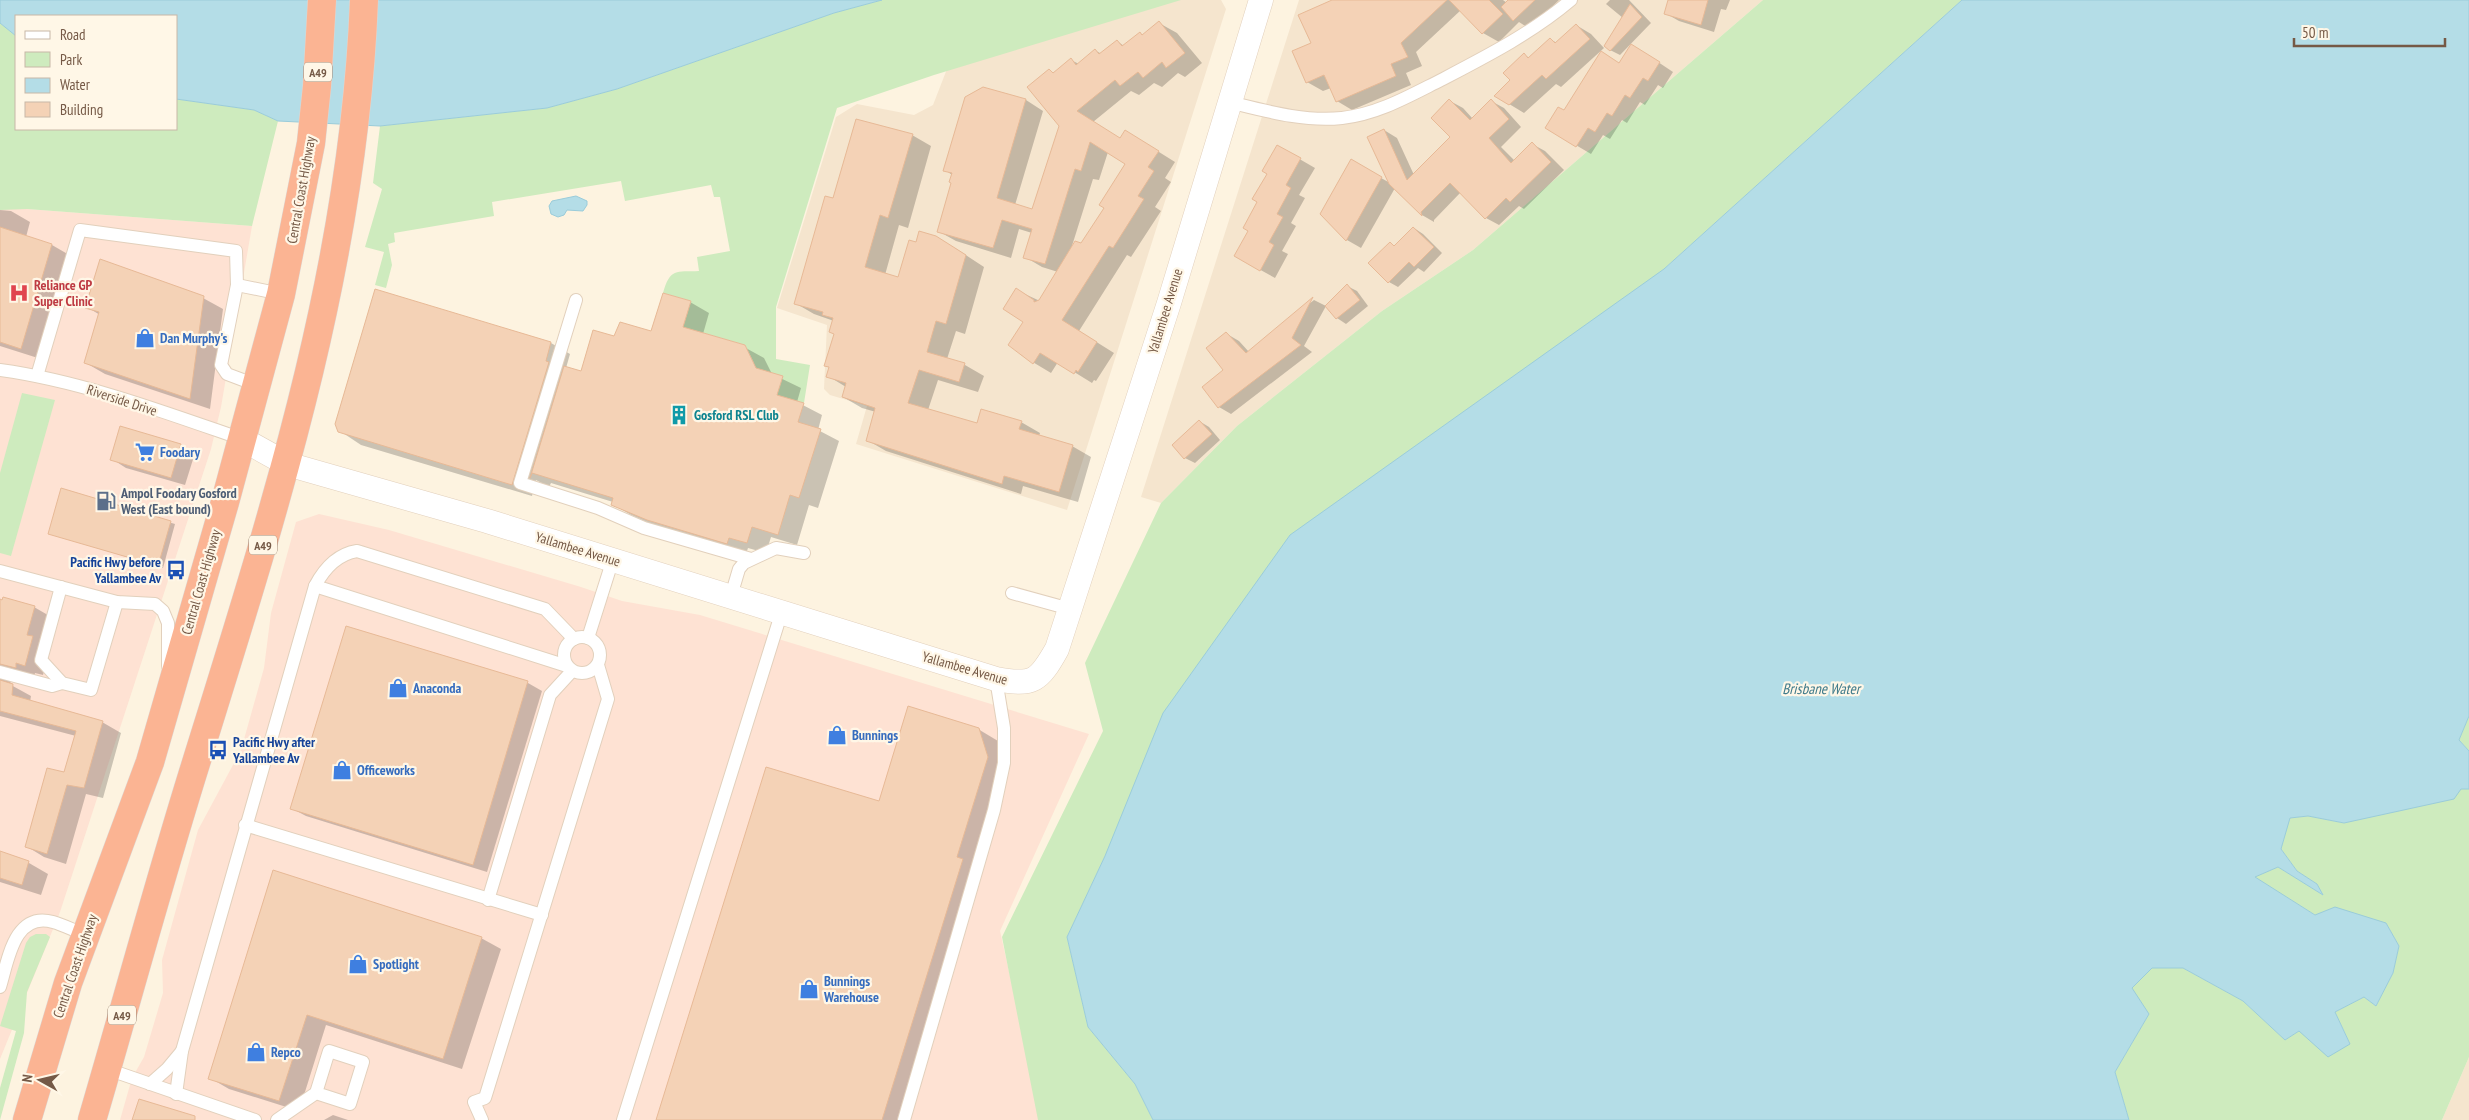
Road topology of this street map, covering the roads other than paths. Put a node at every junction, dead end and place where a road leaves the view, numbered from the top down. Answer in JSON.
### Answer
{"nodes":[{"id":1,"x":322,"y":0,"type":"edge"},
{"id":2,"x":364,"y":0,"type":"edge"},
{"id":3,"x":1261,"y":0,"type":"edge"},
{"id":4,"x":1571,"y":0,"type":"edge"},
{"id":5,"x":1229,"y":102,"type":"junction"},
{"id":6,"x":237,"y":285,"type":"junction"},
{"id":7,"x":281,"y":294,"type":"junction"},
{"id":8,"x":576,"y":300,"type":"dead end"},
{"id":9,"x":0,"y":371,"type":"edge"},
{"id":10,"x":37,"y":376,"type":"junction"},
{"id":11,"x":256,"y":385,"type":"junction"},
{"id":12,"x":242,"y":439,"type":"junction"},
{"id":13,"x":287,"y":464,"type":"junction"},
{"id":14,"x":804,"y":553,"type":"dead end"},
{"id":15,"x":612,"y":559,"type":"junction"},
{"id":16,"x":751,"y":559,"type":"junction"},
{"id":17,"x":0,"y":571,"type":"edge"},
{"id":18,"x":315,"y":586,"type":"junction"},
{"id":19,"x":61,"y":587,"type":"junction"},
{"id":20,"x":1012,"y":593,"type":"dead end"},
{"id":21,"x":731,"y":596,"type":"junction"},
{"id":22,"x":117,"y":602,"type":"junction"},
{"id":23,"x":1070,"y":609,"type":"junction"},
{"id":24,"x":782,"y":611,"type":"junction"},
{"id":25,"x":588,"y":638,"type":"junction"},
{"id":26,"x":574,"y":639,"type":"junction"},
{"id":27,"x":598,"y":665,"type":"junction"},
{"id":28,"x":570,"y":668,"type":"junction"},
{"id":29,"x":0,"y":672,"type":"edge"},
{"id":30,"x":996,"y":679,"type":"junction"},
{"id":31,"x":62,"y":683,"type":"junction"},
{"id":32,"x":168,"y":696,"type":"junction"},
{"id":33,"x":246,"y":825,"type":"junction"},
{"id":34,"x":488,"y":900,"type":"junction"},
{"id":35,"x":542,"y":915,"type":"junction"},
{"id":36,"x":86,"y":935,"type":"junction"},
{"id":37,"x":0,"y":987,"type":"edge"},
{"id":38,"x":182,"y":1051,"type":"junction"},
{"id":39,"x":107,"y":1069,"type":"junction"},
{"id":40,"x":150,"y":1084,"type":"junction"},
{"id":41,"x":316,"y":1093,"type":"junction"},
{"id":42,"x":176,"y":1094,"type":"junction"},
{"id":43,"x":27,"y":1120,"type":"edge"},
{"id":44,"x":92,"y":1120,"type":"edge"},
{"id":45,"x":255,"y":1120,"type":"edge"},
{"id":46,"x":277,"y":1120,"type":"edge"},
{"id":47,"x":482,"y":1120,"type":"edge"},
{"id":48,"x":623,"y":1120,"type":"edge"},
{"id":49,"x":904,"y":1120,"type":"edge"}],
"edges":[{"from":1,"to":7,"type":"highway","name":"Central Coast Highway","number":"A49"},
{"from":2,"to":13,"type":"highway","number":"A49"},
{"from":3,"to":5,"type":"street","name":"Yallambee Avenue"},
{"from":4,"to":5,"type":"lane"},
{"from":5,"to":23,"type":"street","name":"Yallambee Avenue"},
{"from":6,"to":7,"type":"lane"},
{"from":6,"to":10,"type":"lane"},
{"from":6,"to":11,"type":"lane"},
{"from":7,"to":11,"type":"highway","name":"Central Coast Highway","number":"A49"},
{"from":8,"to":16,"type":"lane"},
{"from":9,"to":10,"type":"lane","name":"Riverside Drive"},
{"from":10,"to":12,"type":"lane","name":"Riverside Drive"},
{"from":11,"to":12,"type":"highway","name":"Central Coast Highway","number":"A49"},
{"from":12,"to":13,"type":"street","name":"Yallambee Avenue"},
{"from":12,"to":32,"type":"highway","name":"Central Coast Highway","number":"A49"},
{"from":13,"to":15,"type":"street","name":"Yallambee Avenue"},
{"from":13,"to":39,"type":"highway","number":"A49"},
{"from":14,"to":16,"type":"lane"},
{"from":15,"to":21,"type":"street","name":"Yallambee Avenue"},
{"from":15,"to":25,"type":"lane"},
{"from":16,"to":21,"type":"lane"},
{"from":17,"to":19,"type":"lane"},
{"from":18,"to":26,"type":"lane"},
{"from":18,"to":28,"type":"lane"},
{"from":18,"to":33,"type":"lane"},
{"from":19,"to":22,"type":"lane"},
{"from":19,"to":31,"type":"lane"},
{"from":20,"to":23,"type":"lane"},
{"from":21,"to":24,"type":"street","name":"Yallambee Avenue"},
{"from":22,"to":31,"type":"lane"},
{"from":22,"to":32,"type":"lane"},
{"from":23,"to":30,"type":"street","name":"Yallambee Avenue"},
{"from":24,"to":30,"type":"street","name":"Yallambee Avenue"},
{"from":24,"to":48,"type":"lane"},
{"from":25,"to":26,"type":"lane"},
{"from":25,"to":27,"type":"lane"},
{"from":26,"to":28,"type":"lane"},
{"from":27,"to":28,"type":"lane"},
{"from":27,"to":35,"type":"lane"},
{"from":28,"to":34,"type":"lane"},
{"from":29,"to":31,"type":"lane"},
{"from":30,"to":49,"type":"lane"},
{"from":32,"to":36,"type":"highway","name":"Central Coast Highway","number":"A49"},
{"from":33,"to":34,"type":"lane"},
{"from":33,"to":38,"type":"lane"},
{"from":34,"to":35,"type":"lane"},
{"from":35,"to":47,"type":"lane"},
{"from":36,"to":37,"type":"lane"},
{"from":36,"to":43,"type":"highway","name":"Central Coast Highway","number":"A49"},
{"from":38,"to":40,"type":"lane"},
{"from":38,"to":42,"type":"lane"},
{"from":39,"to":40,"type":"lane"},
{"from":39,"to":44,"type":"highway","number":"A49"},
{"from":40,"to":42,"type":"lane"},
{"from":41,"to":41,"type":"lane"},
{"from":41,"to":46,"type":"lane"},
{"from":42,"to":45,"type":"lane"}]}
